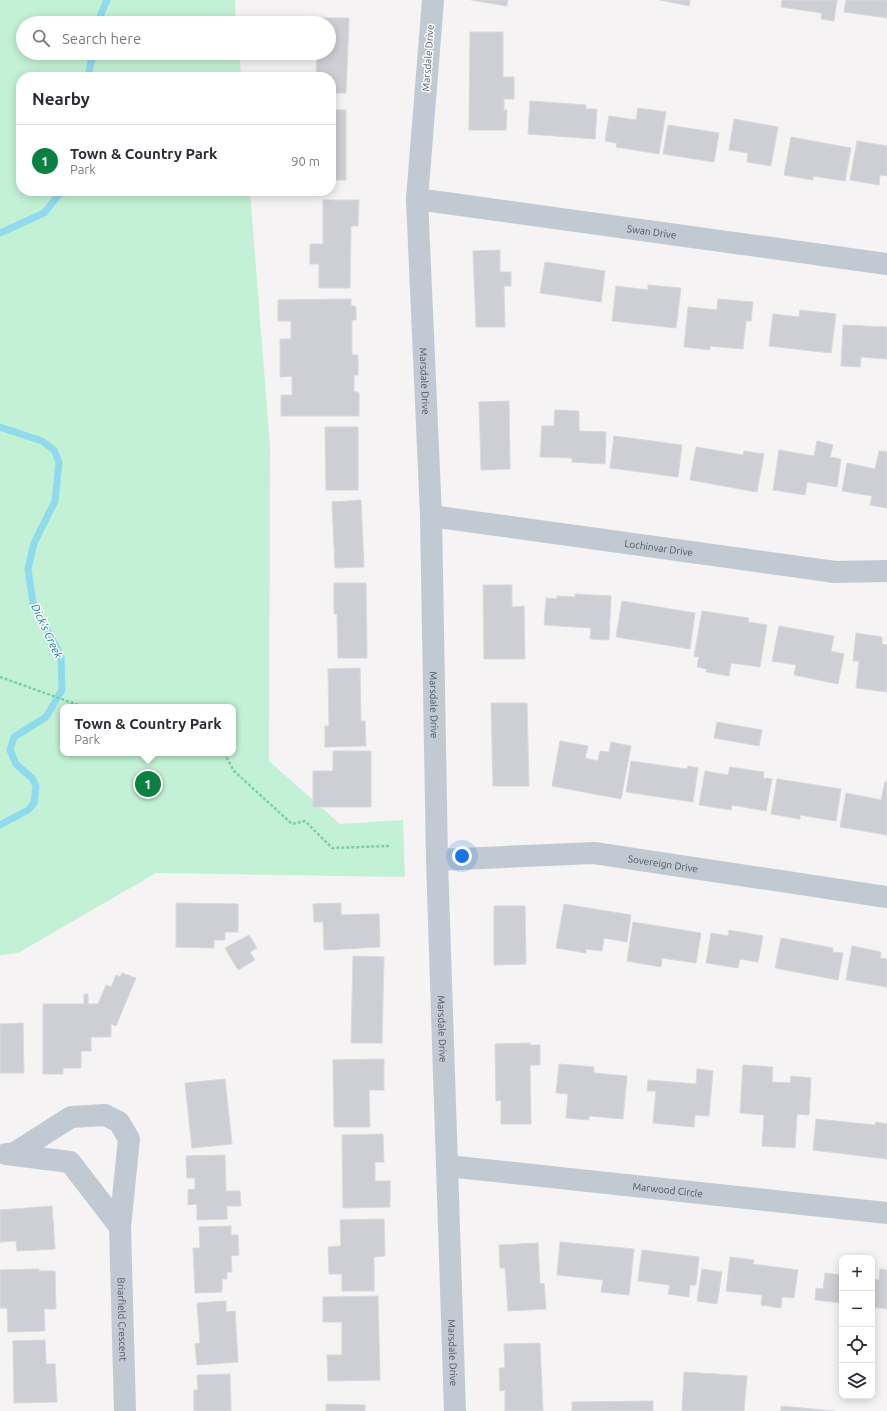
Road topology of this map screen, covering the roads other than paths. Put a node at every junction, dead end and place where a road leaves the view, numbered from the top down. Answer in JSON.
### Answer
{"nodes":[{"id":1,"x":432,"y":0,"type":"edge"},
{"id":2,"x":417,"y":199,"type":"junction"},
{"id":3,"x":887,"y":264,"type":"edge"},
{"id":4,"x":431,"y":516,"type":"junction"},
{"id":5,"x":887,"y":571,"type":"edge"},
{"id":6,"x":437,"y":860,"type":"junction"},
{"id":7,"x":887,"y":897,"type":"edge"},
{"id":8,"x":6,"y":1154,"type":"edge"},
{"id":9,"x":448,"y":1166,"type":"junction"},
{"id":10,"x":887,"y":1213,"type":"edge"},
{"id":11,"x":120,"y":1227,"type":"junction"},
{"id":12,"x":125,"y":1411,"type":"edge"},
{"id":13,"x":455,"y":1411,"type":"edge"}],
"edges":[{"from":1,"to":2,"type":"street","name":"Marsdale Drive"},
{"from":2,"to":3,"type":"street","name":"Swan Drive"},
{"from":2,"to":4,"type":"street","name":"Marsdale Drive"},
{"from":4,"to":5,"type":"street","name":"Lochinvar Drive"},
{"from":4,"to":6,"type":"street","name":"Marsdale Drive"},
{"from":6,"to":7,"type":"street","name":"Sovereign Drive"},
{"from":6,"to":9,"type":"street","name":"Marsdale Drive"},
{"from":8,"to":11,"type":"street","name":"Briarfield Crescent"},
{"from":8,"to":11,"type":"street","name":"Briarfield Crescent"},
{"from":9,"to":10,"type":"street","name":"Marwood Circle"},
{"from":9,"to":13,"type":"street","name":"Marsdale Drive"},
{"from":11,"to":12,"type":"street","name":"Briarfield Crescent"}]}
